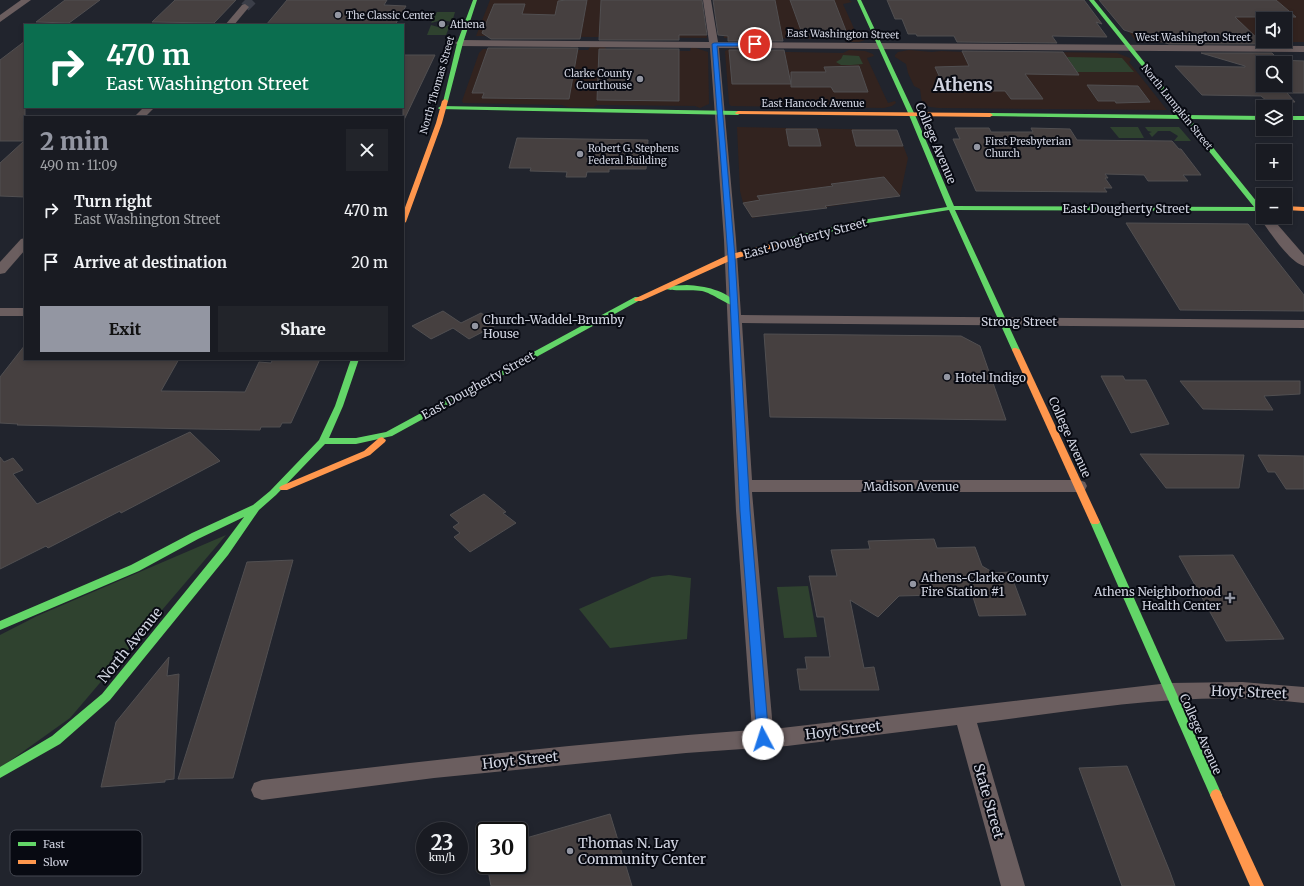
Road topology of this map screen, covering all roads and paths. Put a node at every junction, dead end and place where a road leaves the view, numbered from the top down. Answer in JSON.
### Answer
{"nodes":[{"id":1,"x":27,"y":0,"type":"edge"},
{"id":2,"x":476,"y":0,"type":"edge"},
{"id":3,"x":708,"y":0,"type":"edge"},
{"id":4,"x":859,"y":0,"type":"edge"},
{"id":5,"x":1091,"y":0,"type":"edge"},
{"id":6,"x":245,"y":7,"type":"tunnel mouth"},
{"id":7,"x":0,"y":19,"type":"edge"},
{"id":8,"x":230,"y":24,"type":"edge"},
{"id":9,"x":460,"y":43,"type":"junction"},
{"id":10,"x":714,"y":44,"type":"junction"},
{"id":11,"x":879,"y":46,"type":"junction"},
{"id":12,"x":1129,"y":48,"type":"junction"},
{"id":13,"x":1304,"y":49,"type":"edge"},
{"id":14,"x":149,"y":108,"type":"edge"},
{"id":15,"x":441,"y":108,"type":"junction"},
{"id":16,"x":720,"y":113,"type":"junction"},
{"id":17,"x":912,"y":115,"type":"junction"},
{"id":18,"x":140,"y":116,"type":"edge"},
{"id":19,"x":1185,"y":117,"type":"junction"},
{"id":20,"x":1256,"y":118,"type":"edge"},
{"id":21,"x":1292,"y":118,"type":"edge"},
{"id":22,"x":1304,"y":118,"type":"edge"},
{"id":23,"x":406,"y":204,"type":"edge"},
{"id":24,"x":1256,"y":205,"type":"edge"},
{"id":25,"x":951,"y":208,"type":"junction"},
{"id":26,"x":1292,"y":208,"type":"edge"},
{"id":27,"x":1304,"y":208,"type":"edge"},
{"id":28,"x":1256,"y":212,"type":"edge"},
{"id":29,"x":404,"y":216,"type":"edge"},
{"id":30,"x":1271,"y":224,"type":"edge"},
{"id":31,"x":24,"y":243,"type":"edge"},
{"id":32,"x":732,"y":257,"type":"junction"},
{"id":33,"x":1304,"y":262,"type":"edge"},
{"id":34,"x":0,"y":270,"type":"edge"},
{"id":35,"x":661,"y":288,"type":"junction"},
{"id":36,"x":0,"y":312,"type":"edge"},
{"id":37,"x":24,"y":312,"type":"edge"},
{"id":38,"x":734,"y":312,"type":"junction"},
{"id":39,"x":1003,"y":321,"type":"junction"},
{"id":40,"x":1304,"y":324,"type":"edge"},
{"id":41,"x":355,"y":360,"type":"edge"},
{"id":42,"x":389,"y":434,"type":"junction"},
{"id":43,"x":324,"y":440,"type":"junction"},
{"id":44,"x":744,"y":486,"type":"junction"},
{"id":45,"x":1079,"y":486,"type":"junction"},
{"id":46,"x":273,"y":493,"type":"junction"},
{"id":47,"x":256,"y":508,"type":"junction"},
{"id":48,"x":0,"y":626,"type":"edge"},
{"id":49,"x":1168,"y":691,"type":"junction"},
{"id":50,"x":1304,"y":695,"type":"edge"},
{"id":51,"x":964,"y":715,"type":"junction"},
{"id":52,"x":763,"y":739,"type":"junction"},
{"id":53,"x":0,"y":773,"type":"edge"},
{"id":54,"x":262,"y":790,"type":"dead end"},
{"id":55,"x":1013,"y":886,"type":"edge"},
{"id":56,"x":1257,"y":886,"type":"edge"}],
"edges":[{"from":1,"to":7,"type":"street"},
{"from":2,"to":9,"type":"main road","name":"North Thomas Street"},
{"from":3,"to":10,"type":"street"},
{"from":4,"to":11,"type":"main road","name":"College Avenue"},
{"from":5,"to":12,"type":"main road","name":"North Lumpkin Street"},
{"from":6,"to":8,"type":"street"},
{"from":9,"to":10,"type":"street","name":"East Washington Street"},
{"from":9,"to":15,"type":"main road","name":"North Thomas Street"},
{"from":10,"to":11,"type":"street","name":"East Washington Street"},
{"from":10,"to":16,"type":"street"},
{"from":11,"to":12,"type":"street","name":"East Washington Street"},
{"from":11,"to":17,"type":"main road","name":"College Avenue"},
{"from":12,"to":13,"type":"street","name":"West Washington Street"},
{"from":12,"to":19,"type":"main road","name":"North Lumpkin Street"},
{"from":14,"to":18,"type":"street"},
{"from":15,"to":16,"type":"main road","name":"East Hancock Avenue"},
{"from":15,"to":23,"type":"main road","name":"North Thomas Street"},
{"from":16,"to":17,"type":"main road","name":"East Hancock Avenue"},
{"from":16,"to":32,"type":"street"},
{"from":17,"to":19,"type":"main road","name":"East Hancock Avenue"},
{"from":17,"to":25,"type":"main road","name":"College Avenue"},
{"from":19,"to":20,"type":"main road","name":"East Hancock Avenue"},
{"from":19,"to":24,"type":"main road","name":"North Lumpkin Street"},
{"from":21,"to":22,"type":"main road"},
{"from":23,"to":29,"type":"main road","name":"North Thomas Street"},
{"from":25,"to":28,"type":"main road","name":"East Dougherty Street"},
{"from":25,"to":32,"type":"main road","name":"East Dougherty Street"},
{"from":25,"to":39,"type":"main road","name":"College Avenue"},
{"from":26,"to":27,"type":"main road"},
{"from":30,"to":33,"type":"street","name":"North Lumpkin Street"},
{"from":31,"to":34,"type":"street"},
{"from":32,"to":35,"type":"main road","name":"East Dougherty Street"},
{"from":32,"to":38,"type":"street"},
{"from":35,"to":38,"type":"main road"},
{"from":35,"to":42,"type":"main road","name":"East Dougherty Street"},
{"from":36,"to":37,"type":"street"},
{"from":38,"to":39,"type":"street","name":"Strong Street"},
{"from":38,"to":44,"type":"street"},
{"from":39,"to":40,"type":"street","name":"Strong Street"},
{"from":39,"to":45,"type":"main road","name":"College Avenue"},
{"from":41,"to":43,"type":"main road"},
{"from":42,"to":43,"type":"main road","name":"East Dougherty Street"},
{"from":42,"to":46,"type":"main road"},
{"from":43,"to":46,"type":"main road","name":"North Avenue"},
{"from":44,"to":45,"type":"street","name":"Madison Avenue"},
{"from":44,"to":52,"type":"street"},
{"from":45,"to":49,"type":"main road","name":"College Avenue"},
{"from":46,"to":47,"type":"main road","name":"North Avenue"},
{"from":47,"to":48,"type":"main road","name":"North Avenue"},
{"from":47,"to":53,"type":"main road","name":"North Avenue"},
{"from":49,"to":50,"type":"street","name":"Hoyt Street"},
{"from":49,"to":51,"type":"street","name":"Hoyt Street"},
{"from":49,"to":56,"type":"main road","name":"College Avenue"},
{"from":51,"to":52,"type":"street","name":"Hoyt Street"},
{"from":51,"to":55,"type":"street","name":"State Street"},
{"from":52,"to":54,"type":"street","name":"Hoyt Street"}]}
